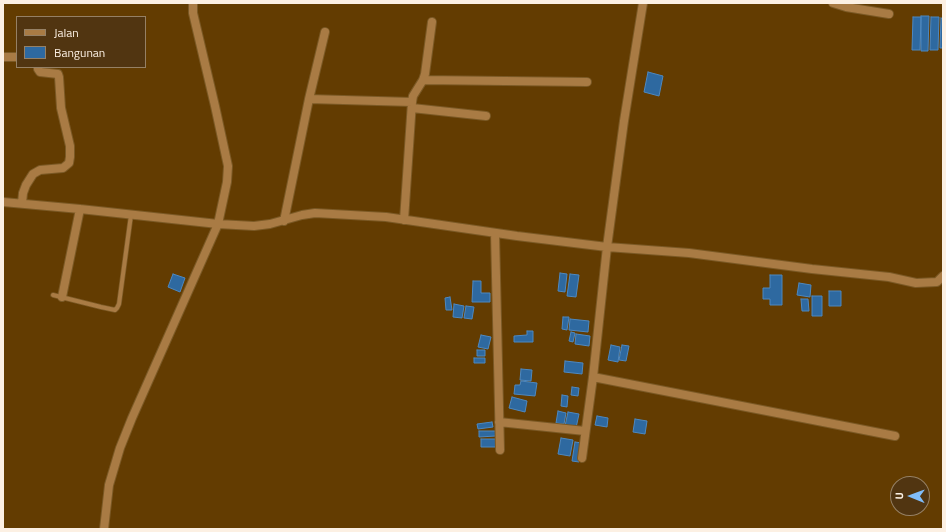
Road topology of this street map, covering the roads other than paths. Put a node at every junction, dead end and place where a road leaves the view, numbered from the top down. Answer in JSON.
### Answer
{"nodes":[{"id":1,"x":193,"y":3,"type":"edge"},
{"id":2,"x":643,"y":3,"type":"edge"},
{"id":3,"x":833,"y":3,"type":"edge"},
{"id":4,"x":889,"y":14,"type":"dead end"},
{"id":5,"x":432,"y":22,"type":"dead end"},
{"id":6,"x":326,"y":32,"type":"dead end"},
{"id":7,"x":3,"y":57,"type":"edge"},
{"id":8,"x":16,"y":57,"type":"edge"},
{"id":9,"x":38,"y":68,"type":"edge"},
{"id":10,"x":423,"y":80,"type":"junction"},
{"id":11,"x":587,"y":82,"type":"dead end"},
{"id":12,"x":309,"y":99,"type":"junction"},
{"id":13,"x":412,"y":105,"type":"junction"},
{"id":14,"x":486,"y":116,"type":"dead end"},
{"id":15,"x":3,"y":202,"type":"edge"},
{"id":16,"x":22,"y":203,"type":"junction"},
{"id":17,"x":80,"y":209,"type":"junction"},
{"id":18,"x":130,"y":215,"type":"junction"},
{"id":19,"x":404,"y":220,"type":"junction"},
{"id":20,"x":284,"y":221,"type":"junction"},
{"id":21,"x":218,"y":224,"type":"junction"},
{"id":22,"x":495,"y":233,"type":"junction"},
{"id":23,"x":607,"y":247,"type":"junction"},
{"id":24,"x":940,"y":279,"type":"edge"},
{"id":25,"x":53,"y":295,"type":"dead end"},
{"id":26,"x":62,"y":297,"type":"junction"},
{"id":27,"x":593,"y":377,"type":"junction"},
{"id":28,"x":499,"y":422,"type":"junction"},
{"id":29,"x":585,"y":431,"type":"junction"},
{"id":30,"x":895,"y":436,"type":"dead end"},
{"id":31,"x":500,"y":450,"type":"dead end"},
{"id":32,"x":582,"y":458,"type":"dead end"},
{"id":33,"x":104,"y":529,"type":"edge"}],
"edges":[{"from":1,"to":21,"type":"street"},
{"from":2,"to":23,"type":"street"},
{"from":3,"to":4,"type":"street"},
{"from":5,"to":10,"type":"street"},
{"from":6,"to":12,"type":"street"},
{"from":7,"to":8,"type":"street"},
{"from":9,"to":16,"type":"street"},
{"from":10,"to":11,"type":"street"},
{"from":10,"to":13,"type":"street"},
{"from":12,"to":13,"type":"street"},
{"from":12,"to":20,"type":"street"},
{"from":13,"to":14,"type":"street"},
{"from":13,"to":19,"type":"street"},
{"from":15,"to":16,"type":"street"},
{"from":16,"to":17,"type":"street"},
{"from":17,"to":18,"type":"street"},
{"from":17,"to":26,"type":"street"},
{"from":18,"to":21,"type":"street"},
{"from":18,"to":26,"type":"lane"},
{"from":19,"to":20,"type":"street"},
{"from":19,"to":22,"type":"street"},
{"from":20,"to":21,"type":"street"},
{"from":21,"to":33,"type":"street"},
{"from":22,"to":23,"type":"street"},
{"from":22,"to":28,"type":"street"},
{"from":23,"to":24,"type":"street"},
{"from":23,"to":27,"type":"street"},
{"from":25,"to":26,"type":"lane"},
{"from":27,"to":29,"type":"street"},
{"from":27,"to":30,"type":"street"},
{"from":28,"to":29,"type":"street"},
{"from":28,"to":31,"type":"street"},
{"from":29,"to":32,"type":"street"}]}
